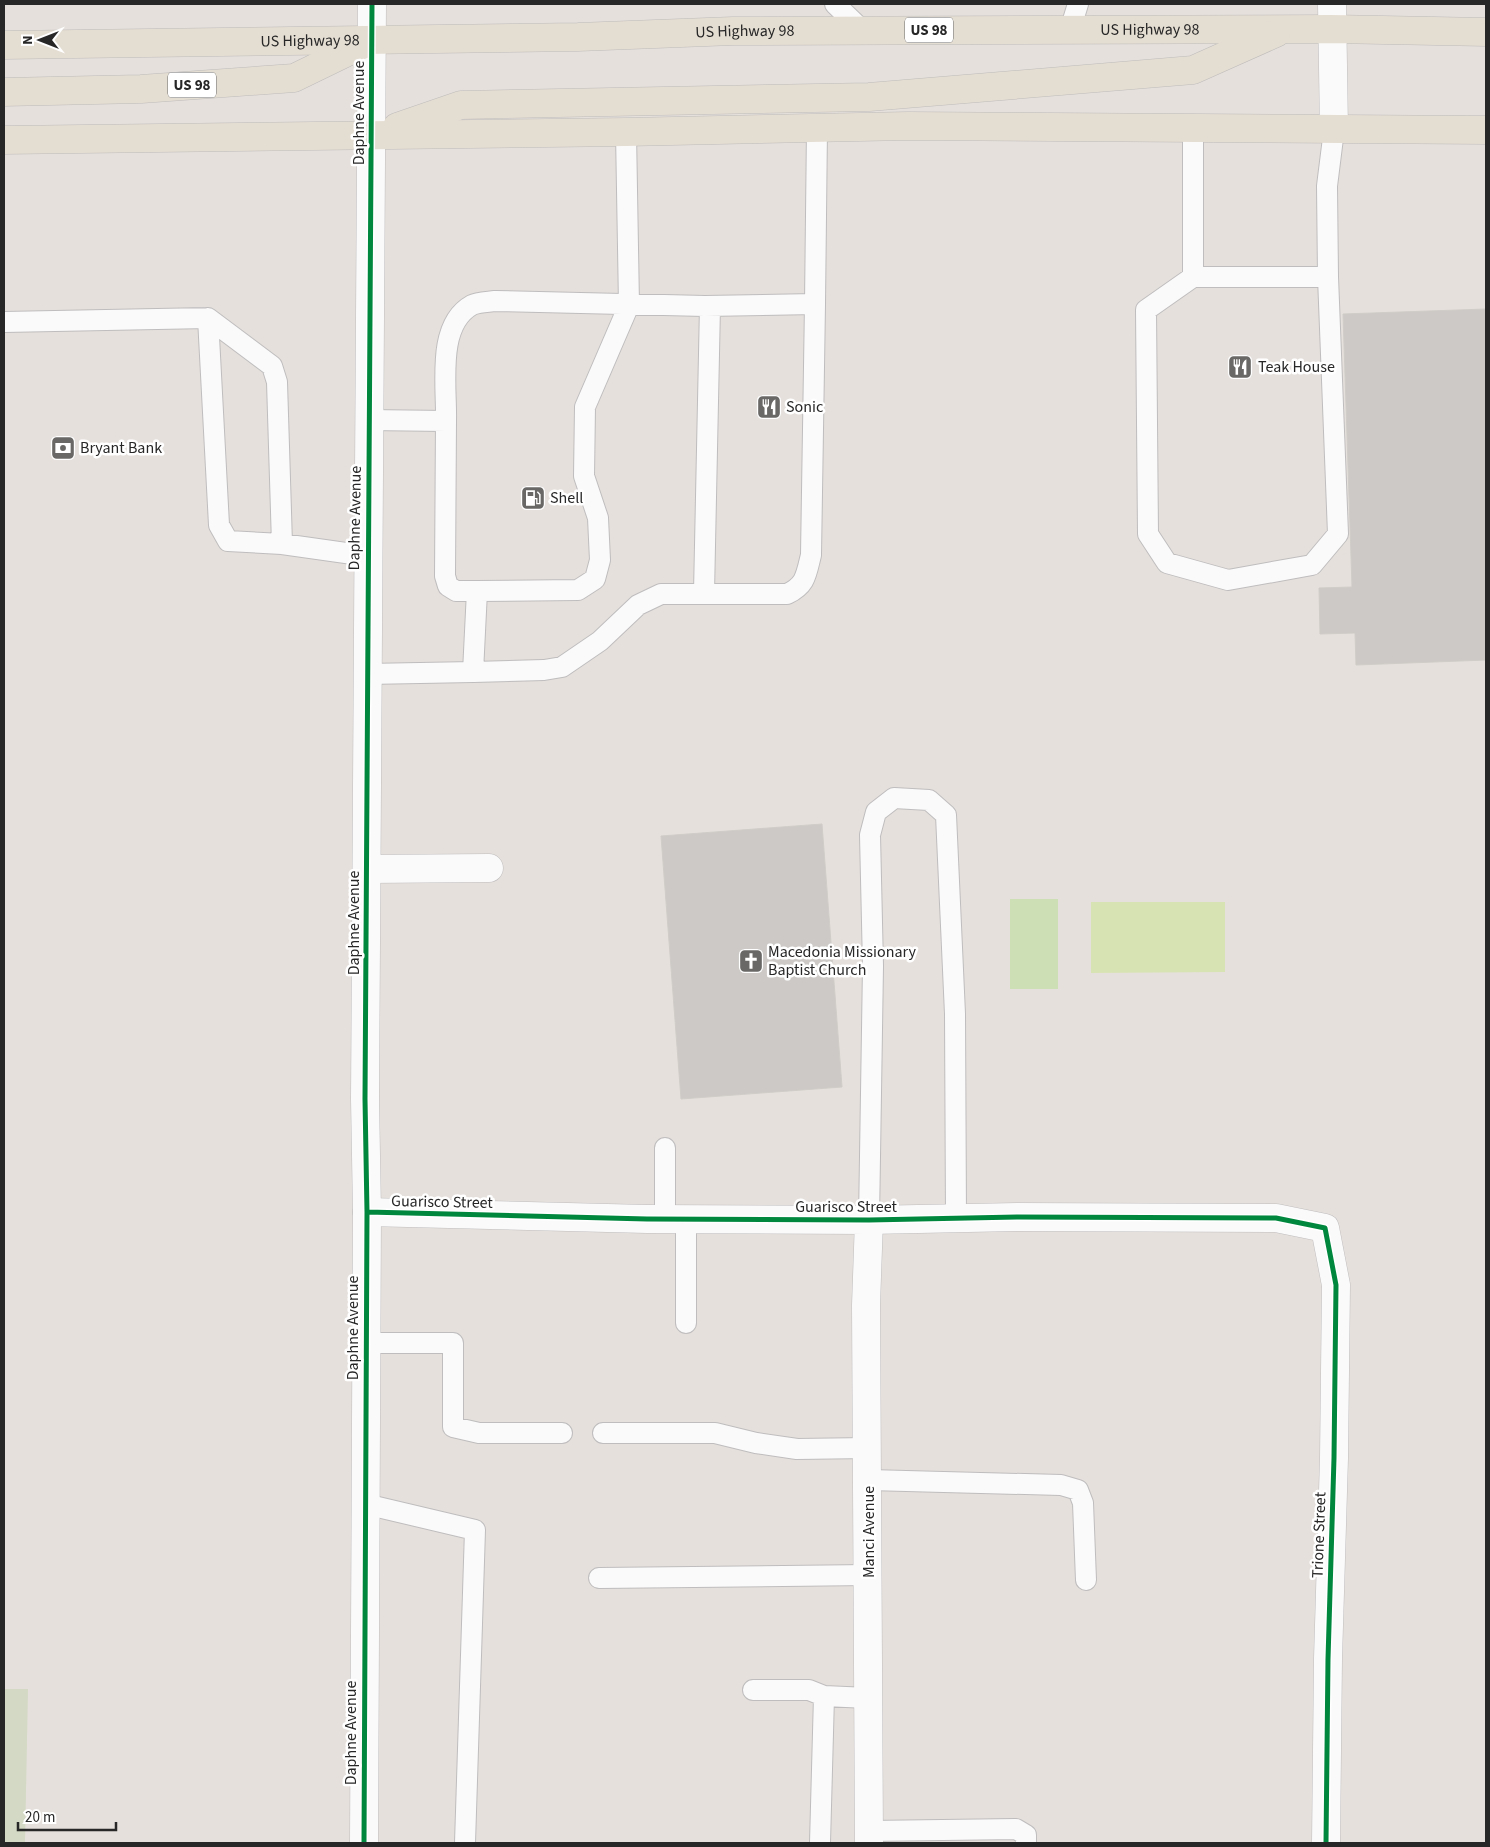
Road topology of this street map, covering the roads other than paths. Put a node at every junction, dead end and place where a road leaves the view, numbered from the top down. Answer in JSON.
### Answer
{"nodes":[{"id":1,"x":372,"y":4,"type":"edge"},
{"id":2,"x":836,"y":4,"type":"edge"},
{"id":3,"x":1078,"y":4,"type":"edge"},
{"id":4,"x":1332,"y":16,"type":"edge"},
{"id":5,"x":1285,"y":29,"type":"junction"},
{"id":6,"x":1070,"y":30,"type":"junction"},
{"id":7,"x":863,"y":31,"type":"junction"},
{"id":8,"x":1486,"y":32,"type":"edge"},
{"id":9,"x":372,"y":40,"type":"junction"},
{"id":10,"x":4,"y":45,"type":"edge"},
{"id":11,"x":4,"y":92,"type":"edge"},
{"id":12,"x":817,"y":128,"type":"junction"},
{"id":13,"x":1193,"y":129,"type":"junction"},
{"id":14,"x":1334,"y":130,"type":"junction"},
{"id":15,"x":1486,"y":130,"type":"edge"},
{"id":16,"x":626,"y":132,"type":"junction"},
{"id":17,"x":372,"y":135,"type":"junction"},
{"id":18,"x":4,"y":140,"type":"edge"},
{"id":19,"x":1193,"y":276,"type":"junction"},
{"id":20,"x":1328,"y":277,"type":"junction"},
{"id":21,"x":815,"y":304,"type":"junction"},
{"id":22,"x":630,"y":305,"type":"junction"},
{"id":23,"x":710,"y":306,"type":"junction"},
{"id":24,"x":208,"y":318,"type":"junction"},
{"id":25,"x":4,"y":322,"type":"edge"},
{"id":26,"x":368,"y":420,"type":"junction"},
{"id":27,"x":446,"y":422,"type":"junction"},
{"id":28,"x":282,"y":544,"type":"junction"},
{"id":29,"x":367,"y":556,"type":"junction"},
{"id":30,"x":477,"y":591,"type":"junction"},
{"id":31,"x":704,"y":593,"type":"junction"},
{"id":32,"x":473,"y":672,"type":"junction"},
{"id":33,"x":367,"y":674,"type":"junction"},
{"id":34,"x":489,"y":868,"type":"dead end"},
{"id":35,"x":367,"y":870,"type":"junction"},
{"id":36,"x":665,"y":1148,"type":"dead end"},
{"id":37,"x":367,"y":1212,"type":"junction"},
{"id":38,"x":956,"y":1218,"type":"junction"},
{"id":39,"x":676,"y":1219,"type":"junction"},
{"id":40,"x":869,"y":1220,"type":"junction"},
{"id":41,"x":1325,"y":1228,"type":"joint"},
{"id":42,"x":686,"y":1324,"type":"dead end"},
{"id":43,"x":366,"y":1343,"type":"junction"},
{"id":44,"x":562,"y":1433,"type":"dead end"},
{"id":45,"x":603,"y":1433,"type":"dead end"},
{"id":46,"x":868,"y":1448,"type":"junction"},
{"id":47,"x":868,"y":1480,"type":"junction"},
{"id":48,"x":365,"y":1504,"type":"junction"},
{"id":49,"x":869,"y":1575,"type":"junction"},
{"id":50,"x":599,"y":1578,"type":"dead end"},
{"id":51,"x":1086,"y":1580,"type":"dead end"},
{"id":52,"x":753,"y":1690,"type":"dead end"},
{"id":53,"x":824,"y":1696,"type":"junction"},
{"id":54,"x":868,"y":1698,"type":"junction"},
{"id":55,"x":869,"y":1837,"type":"edge"},
{"id":56,"x":364,"y":1843,"type":"edge"},
{"id":57,"x":465,"y":1843,"type":"edge"},
{"id":58,"x":820,"y":1843,"type":"edge"},
{"id":59,"x":1026,"y":1843,"type":"edge"},
{"id":60,"x":1326,"y":1843,"type":"edge"}],
"edges":[{"from":1,"to":9,"type":"street","name":"Daphne Avenue"},
{"from":2,"to":7,"type":"lane"},
{"from":3,"to":6,"type":"lane"},
{"from":4,"to":5,"type":"main road","name":"US Highway 98","number":"US 98"},
{"from":4,"to":8,"type":"main road","name":"US Highway 98","number":"US 98"},
{"from":4,"to":14,"type":"street"},
{"from":5,"to":6,"type":"main road","name":"US Highway 98","number":"US 98"},
{"from":5,"to":17,"type":"main road","number":"US 98"},
{"from":6,"to":7,"type":"main road","name":"US Highway 98","number":"US 98"},
{"from":7,"to":9,"type":"main road","name":"US Highway 98","number":"US 98"},
{"from":9,"to":10,"type":"main road","name":"US Highway 98","number":"US 98"},
{"from":9,"to":11,"type":"main road","number":"US 98"},
{"from":9,"to":17,"type":"street","name":"Daphne Avenue"},
{"from":12,"to":13,"type":"main road","number":"US 98"},
{"from":12,"to":16,"type":"main road","number":"US 98"},
{"from":12,"to":21,"type":"lane"},
{"from":13,"to":14,"type":"main road","number":"US 98"},
{"from":13,"to":19,"type":"lane"},
{"from":14,"to":15,"type":"main road","number":"US 98"},
{"from":14,"to":20,"type":"lane"},
{"from":16,"to":17,"type":"main road","number":"US 98"},
{"from":16,"to":22,"type":"lane"},
{"from":17,"to":18,"type":"main road","number":"US 98"},
{"from":17,"to":26,"type":"street","name":"Daphne Avenue"},
{"from":19,"to":20,"type":"lane"},
{"from":19,"to":20,"type":"lane"},
{"from":21,"to":23,"type":"lane"},
{"from":21,"to":31,"type":"lane"},
{"from":22,"to":23,"type":"lane"},
{"from":22,"to":27,"type":"lane"},
{"from":22,"to":30,"type":"lane"},
{"from":23,"to":31,"type":"lane"},
{"from":24,"to":25,"type":"lane"},
{"from":24,"to":28,"type":"lane"},
{"from":24,"to":28,"type":"lane"},
{"from":26,"to":27,"type":"lane"},
{"from":26,"to":29,"type":"street","name":"Daphne Avenue"},
{"from":27,"to":30,"type":"lane"},
{"from":28,"to":29,"type":"lane"},
{"from":29,"to":33,"type":"street","name":"Daphne Avenue"},
{"from":30,"to":32,"type":"lane"},
{"from":31,"to":32,"type":"lane"},
{"from":32,"to":33,"type":"lane"},
{"from":33,"to":35,"type":"street","name":"Daphne Avenue"},
{"from":34,"to":35,"type":"street"},
{"from":35,"to":37,"type":"street","name":"Daphne Avenue"},
{"from":36,"to":39,"type":"lane"},
{"from":37,"to":39,"type":"street","name":"Guarisco Street"},
{"from":37,"to":43,"type":"street","name":"Daphne Avenue"},
{"from":38,"to":40,"type":"street","name":"Guarisco Street"},
{"from":38,"to":40,"type":"lane"},
{"from":38,"to":41,"type":"street","name":"Guarisco Street"},
{"from":39,"to":40,"type":"street","name":"Guarisco Street"},
{"from":39,"to":42,"type":"lane"},
{"from":40,"to":46,"type":"street","name":"Manci Avenue"},
{"from":41,"to":60,"type":"street","name":"Trione Street"},
{"from":43,"to":44,"type":"lane"},
{"from":43,"to":48,"type":"street","name":"Daphne Avenue"},
{"from":45,"to":46,"type":"lane"},
{"from":46,"to":47,"type":"street","name":"Manci Avenue"},
{"from":47,"to":49,"type":"street","name":"Manci Avenue"},
{"from":47,"to":51,"type":"lane"},
{"from":48,"to":56,"type":"street","name":"Daphne Avenue"},
{"from":48,"to":57,"type":"lane"},
{"from":49,"to":50,"type":"lane"},
{"from":49,"to":54,"type":"street","name":"Manci Avenue"},
{"from":52,"to":53,"type":"lane"},
{"from":53,"to":54,"type":"lane"},
{"from":53,"to":58,"type":"lane"},
{"from":54,"to":55,"type":"street","name":"Manci Avenue"},
{"from":55,"to":59,"type":"lane"}]}
